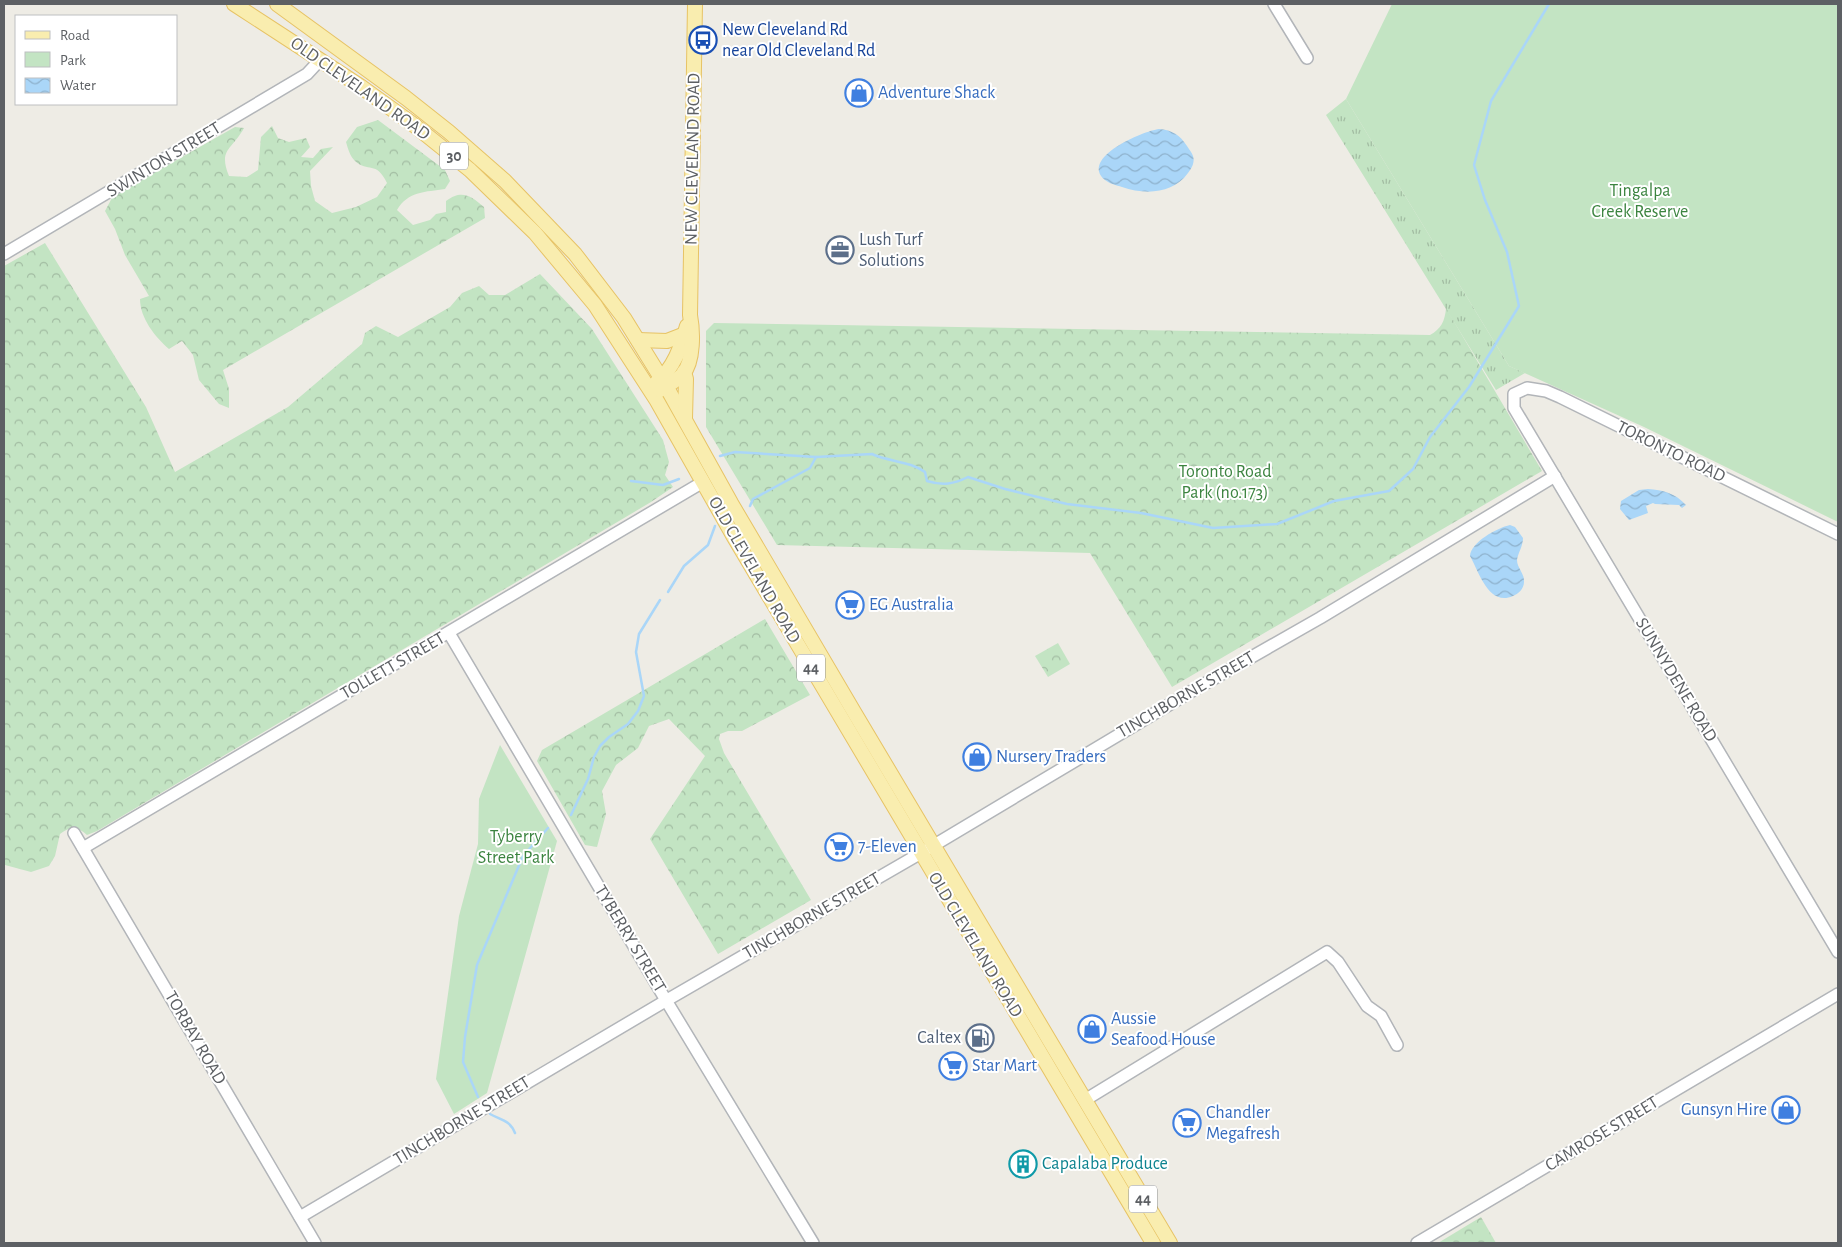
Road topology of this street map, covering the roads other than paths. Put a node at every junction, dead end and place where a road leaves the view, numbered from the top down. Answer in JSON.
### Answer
{"nodes":[{"id":1,"x":234,"y":4,"type":"edge"},
{"id":2,"x":277,"y":4,"type":"edge"},
{"id":3,"x":695,"y":4,"type":"edge"},
{"id":4,"x":1274,"y":4,"type":"edge"},
{"id":5,"x":1307,"y":58,"type":"dead end"},
{"id":6,"x":320,"y":60,"type":"junction"},
{"id":7,"x":4,"y":254,"type":"edge"},
{"id":8,"x":690,"y":315,"type":"junction"},
{"id":9,"x":685,"y":334,"type":"junction"},
{"id":10,"x":638,"y":340,"type":"junction"},
{"id":11,"x":684,"y":372,"type":"junction"},
{"id":12,"x":664,"y":382,"type":"junction"},
{"id":13,"x":651,"y":392,"type":"junction"},
{"id":14,"x":1514,"y":408,"type":"joint"},
{"id":15,"x":685,"y":419,"type":"junction"},
{"id":16,"x":1555,"y":476,"type":"junction"},
{"id":17,"x":703,"y":482,"type":"junction"},
{"id":18,"x":1838,"y":534,"type":"edge"},
{"id":19,"x":449,"y":633,"type":"junction"},
{"id":20,"x":74,"y":833,"type":"dead end"},
{"id":21,"x":933,"y":845,"type":"junction"},
{"id":22,"x":83,"y":848,"type":"junction"},
{"id":23,"x":920,"y":853,"type":"junction"},
{"id":24,"x":1838,"y":952,"type":"edge"},
{"id":25,"x":1838,"y":994,"type":"edge"},
{"id":26,"x":667,"y":1000,"type":"junction"},
{"id":27,"x":1397,"y":1045,"type":"dead end"},
{"id":28,"x":1084,"y":1100,"type":"junction"},
{"id":29,"x":300,"y":1217,"type":"junction"},
{"id":30,"x":315,"y":1243,"type":"edge"},
{"id":31,"x":813,"y":1243,"type":"edge"},
{"id":32,"x":1153,"y":1243,"type":"edge"},
{"id":33,"x":1170,"y":1243,"type":"edge"},
{"id":34,"x":1417,"y":1243,"type":"edge"}],
"edges":[{"from":1,"to":6,"type":"main road","name":"OLD CLEVELAND ROAD","number":"30"},
{"from":2,"to":10,"type":"main road","name":"OLD CLEVELAND ROAD","number":"30"},
{"from":3,"to":8,"type":"main road","name":"NEW CLEVELAND ROAD"},
{"from":4,"to":5,"type":"street"},
{"from":6,"to":7,"type":"street","name":"SWINTON STREET"},
{"from":6,"to":13,"type":"main road","name":"OLD CLEVELAND ROAD","number":"30"},
{"from":8,"to":9,"type":"main road","name":"NEW CLEVELAND ROAD"},
{"from":8,"to":11,"type":"main road","name":"NEW CLEVELAND ROAD"},
{"from":9,"to":10,"type":"main road"},
{"from":9,"to":12,"type":"main road","name":"NEW CLEVELAND ROAD"},
{"from":10,"to":12,"type":"main road","name":"OLD CLEVELAND ROAD"},
{"from":11,"to":12,"type":"main road","name":"NEW CLEVELAND ROAD"},
{"from":11,"to":15,"type":"main road"},
{"from":12,"to":13,"type":"main road","name":"NEW CLEVELAND ROAD"},
{"from":12,"to":15,"type":"main road","name":"OLD CLEVELAND ROAD"},
{"from":13,"to":17,"type":"main road","name":"OLD CLEVELAND ROAD","number":"44"},
{"from":14,"to":16,"type":"street","name":"SUNNYDENE ROAD"},
{"from":14,"to":18,"type":"street","name":"TORONTO ROAD"},
{"from":15,"to":21,"type":"main road","name":"OLD CLEVELAND ROAD","number":"44"},
{"from":16,"to":21,"type":"street","name":"TINCHBORNE STREET"},
{"from":16,"to":24,"type":"street","name":"SUNNYDENE ROAD"},
{"from":17,"to":19,"type":"street","name":"TOLLETT STREET"},
{"from":17,"to":23,"type":"main road","name":"OLD CLEVELAND ROAD","number":"44"},
{"from":19,"to":22,"type":"street","name":"TOLLETT STREET"},
{"from":19,"to":26,"type":"street","name":"TYBERRY STREET"},
{"from":20,"to":22,"type":"street","name":"TORBAY ROAD"},
{"from":21,"to":23,"type":"street","name":"TINCHBORNE STREET"},
{"from":21,"to":28,"type":"main road","name":"OLD CLEVELAND ROAD","number":"44"},
{"from":22,"to":29,"type":"street","name":"TORBAY ROAD"},
{"from":23,"to":26,"type":"street","name":"TINCHBORNE STREET"},
{"from":23,"to":32,"type":"main road","name":"OLD CLEVELAND ROAD","number":"44"},
{"from":25,"to":34,"type":"street","name":"CAMROSE STREET"},
{"from":26,"to":29,"type":"street","name":"TINCHBORNE STREET"},
{"from":26,"to":31,"type":"street","name":"TYBERRY STREET"},
{"from":27,"to":28,"type":"street"},
{"from":28,"to":33,"type":"main road","name":"OLD CLEVELAND ROAD","number":"44"},
{"from":29,"to":30,"type":"street","name":"TORBAY ROAD"}]}
